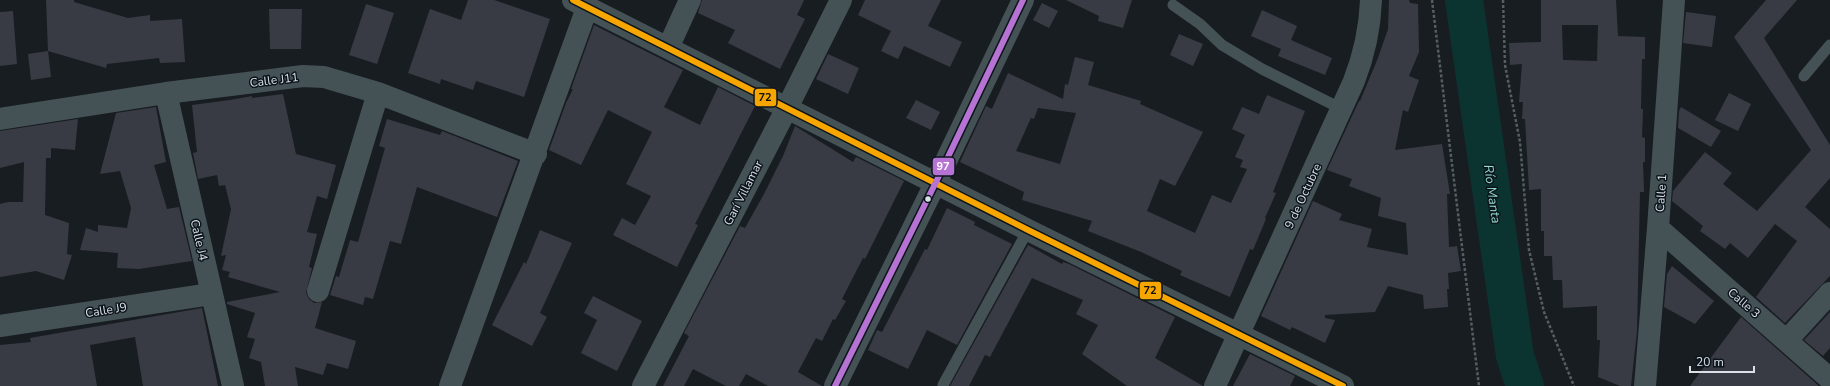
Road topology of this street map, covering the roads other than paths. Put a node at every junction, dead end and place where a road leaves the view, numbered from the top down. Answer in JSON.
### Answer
{"nodes":[{"id":1,"x":690,"y":0,"type":"edge"},
{"id":2,"x":841,"y":0,"type":"edge"},
{"id":3,"x":1023,"y":0,"type":"edge"},
{"id":4,"x":1371,"y":0,"type":"edge"},
{"id":5,"x":1674,"y":0,"type":"edge"},
{"id":6,"x":580,"y":4,"type":"edge"},
{"id":7,"x":1173,"y":5,"type":"dead end"},
{"id":8,"x":1830,"y":45,"type":"edge"},
{"id":9,"x":668,"y":48,"type":"junction"},
{"id":10,"x":1804,"y":76,"type":"dead end"},
{"id":11,"x":166,"y":93,"type":"junction"},
{"id":12,"x":378,"y":93,"type":"junction"},
{"id":13,"x":787,"y":108,"type":"junction"},
{"id":14,"x":1342,"y":109,"type":"junction"},
{"id":15,"x":0,"y":119,"type":"edge"},
{"id":16,"x":536,"y":154,"type":"junction"},
{"id":17,"x":936,"y":182,"type":"junction"},
{"id":18,"x":1658,"y":228,"type":"junction"},
{"id":19,"x":1028,"y":230,"type":"junction"},
{"id":20,"x":318,"y":291,"type":"dead end"},
{"id":21,"x":1830,"y":293,"type":"edge"},
{"id":22,"x":211,"y":294,"type":"junction"},
{"id":23,"x":0,"y":326,"type":"edge"},
{"id":24,"x":1239,"y":335,"type":"junction"},
{"id":25,"x":1787,"y":340,"type":"junction"},
{"id":26,"x":1830,"y":379,"type":"edge"},
{"id":27,"x":943,"y":385,"type":"dead end"},
{"id":28,"x":234,"y":386,"type":"edge"},
{"id":29,"x":450,"y":386,"type":"edge"},
{"id":30,"x":643,"y":386,"type":"edge"},
{"id":31,"x":834,"y":386,"type":"edge"},
{"id":32,"x":1215,"y":386,"type":"edge"},
{"id":33,"x":1343,"y":386,"type":"edge"},
{"id":34,"x":1645,"y":386,"type":"edge"}],
"edges":[{"from":1,"to":9,"type":"street"},
{"from":2,"to":13,"type":"street","name":"Garí Villamar"},
{"from":3,"to":17,"type":"street"},
{"from":4,"to":14,"type":"street","name":"9 de Octubre"},
{"from":5,"to":18,"type":"street","name":"Calle 1"},
{"from":6,"to":9,"type":"street"},
{"from":6,"to":16,"type":"street"},
{"from":7,"to":14,"type":"lane"},
{"from":8,"to":10,"type":"lane"},
{"from":9,"to":13,"type":"street"},
{"from":11,"to":12,"type":"street","name":"Calle J11"},
{"from":11,"to":15,"type":"street","name":"Calle J11"},
{"from":11,"to":22,"type":"street","name":"Calle J4"},
{"from":12,"to":16,"type":"street","name":"Calle J11"},
{"from":12,"to":20,"type":"street"},
{"from":13,"to":17,"type":"street"},
{"from":13,"to":30,"type":"street","name":"Garí Villamar"},
{"from":14,"to":24,"type":"street","name":"9 de Octubre"},
{"from":16,"to":29,"type":"street"},
{"from":17,"to":19,"type":"street"},
{"from":17,"to":31,"type":"street"},
{"from":18,"to":25,"type":"street","name":"Calle 3"},
{"from":18,"to":34,"type":"street","name":"Calle 1"},
{"from":19,"to":24,"type":"street"},
{"from":19,"to":27,"type":"lane"},
{"from":21,"to":25,"type":"street"},
{"from":22,"to":23,"type":"street","name":"Calle J9"},
{"from":22,"to":28,"type":"street","name":"Calle J4"},
{"from":24,"to":32,"type":"street","name":"9 de Octubre"},
{"from":24,"to":33,"type":"street"},
{"from":25,"to":26,"type":"street","name":"Calle 3"}]}
